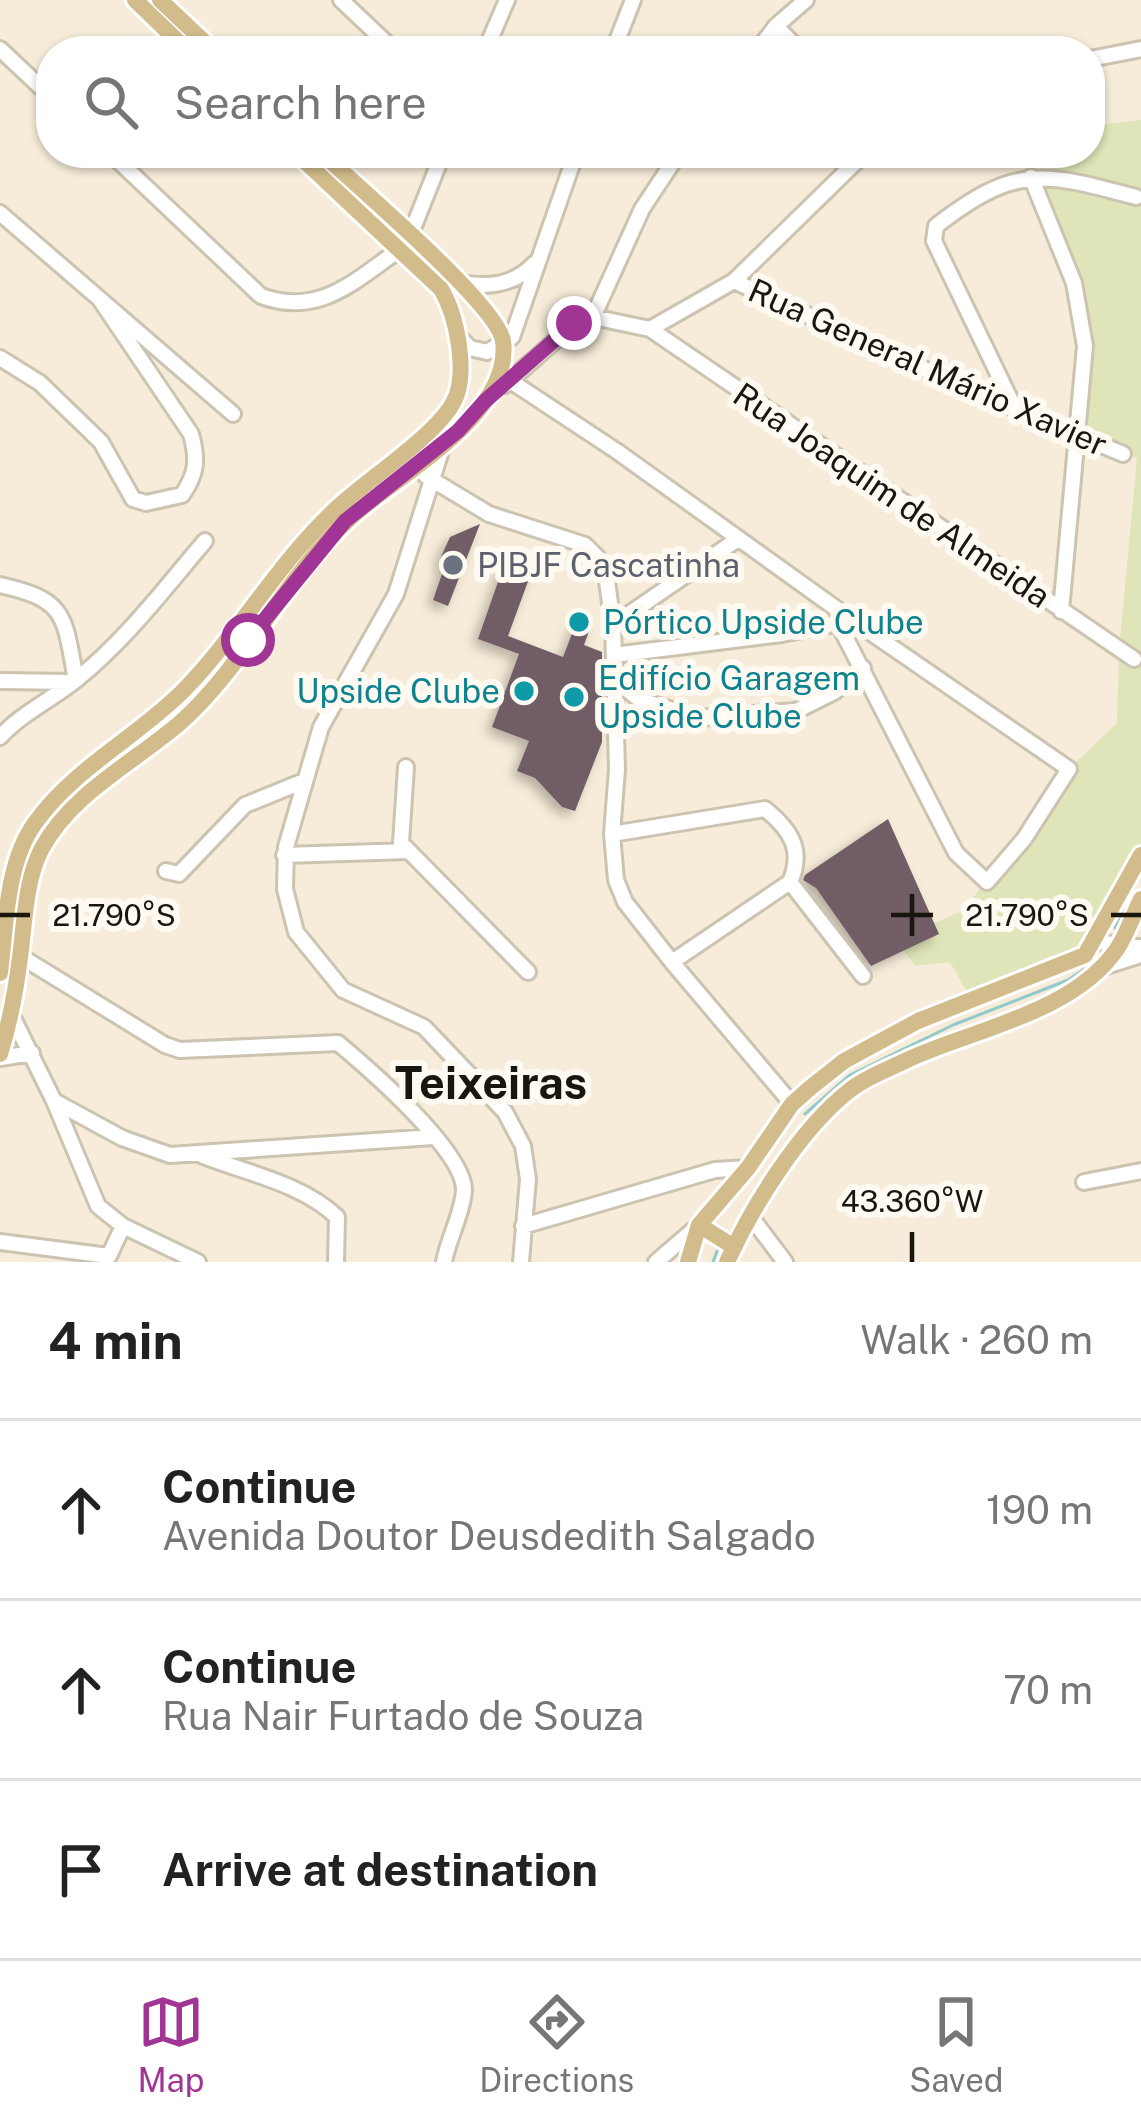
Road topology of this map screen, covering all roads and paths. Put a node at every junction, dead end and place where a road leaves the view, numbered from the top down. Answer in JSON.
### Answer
{"nodes":[{"id":1,"x":135,"y":0,"type":"edge"},
{"id":2,"x":160,"y":0,"type":"edge"},
{"id":3,"x":341,"y":0,"type":"edge"},
{"id":4,"x":507,"y":0,"type":"edge"},
{"id":5,"x":633,"y":0,"type":"edge"},
{"id":6,"x":806,"y":0,"type":"edge"},
{"id":7,"x":776,"y":26,"type":"junction"},
{"id":8,"x":169,"y":36,"type":"edge"},
{"id":9,"x":198,"y":36,"type":"edge"},
{"id":10,"x":379,"y":36,"type":"edge"},
{"id":11,"x":491,"y":36,"type":"edge"},
{"id":12,"x":619,"y":36,"type":"edge"},
{"id":13,"x":768,"y":36,"type":"edge"},
{"id":14,"x":786,"y":36,"type":"edge"},
{"id":15,"x":0,"y":49,"type":"edge"},
{"id":16,"x":1141,"y":49,"type":"edge"},
{"id":17,"x":1105,"y":56,"type":"edge"},
{"id":18,"x":36,"y":83,"type":"edge"},
{"id":19,"x":126,"y":168,"type":"edge"},
{"id":20,"x":314,"y":168,"type":"edge"},
{"id":21,"x":338,"y":168,"type":"edge"},
{"id":22,"x":437,"y":168,"type":"edge"},
{"id":23,"x":571,"y":168,"type":"edge"},
{"id":24,"x":669,"y":168,"type":"edge"},
{"id":25,"x":850,"y":168,"type":"edge"},
{"id":26,"x":1031,"y":177,"type":"junction"},
{"id":27,"x":1136,"y":197,"type":"dead end"},
{"id":28,"x":422,"y":205,"type":"junction"},
{"id":29,"x":0,"y":213,"type":"edge"},
{"id":30,"x":389,"y":217,"type":"junction"},
{"id":31,"x":405,"y":243,"type":"junction"},
{"id":32,"x":538,"y":261,"type":"junction"},
{"id":33,"x":734,"y":281,"type":"junction"},
{"id":34,"x":461,"y":283,"type":"junction"},
{"id":35,"x":101,"y":301,"type":"junction"},
{"id":36,"x":593,"y":317,"type":"junction"},
{"id":37,"x":650,"y":329,"type":"junction"},
{"id":38,"x":458,"y":342,"type":"junction"},
{"id":39,"x":504,"y":345,"type":"junction"},
{"id":40,"x":0,"y":358,"type":"edge"},
{"id":41,"x":506,"y":377,"type":"junction"},
{"id":42,"x":1015,"y":408,"type":"junction"},
{"id":43,"x":233,"y":414,"type":"dead end"},
{"id":44,"x":1076,"y":434,"type":"junction"},
{"id":45,"x":1123,"y":454,"type":"dead end"},
{"id":46,"x":423,"y":473,"type":"junction"},
{"id":47,"x":738,"y":539,"type":"junction"},
{"id":48,"x":205,"y":541,"type":"dead end"},
{"id":49,"x":0,"y":585,"type":"edge"},
{"id":50,"x":1061,"y":611,"type":"junction"},
{"id":51,"x":839,"y":618,"type":"junction"},
{"id":52,"x":613,"y":625,"type":"junction"},
{"id":53,"x":614,"y":655,"type":"junction"},
{"id":54,"x":1135,"y":659,"type":"dead end"},
{"id":55,"x":863,"y":668,"type":"junction"},
{"id":56,"x":614,"y":679,"type":"junction"},
{"id":57,"x":0,"y":681,"type":"edge"},
{"id":58,"x":75,"y":681,"type":"junction"},
{"id":59,"x":0,"y":737,"type":"edge"},
{"id":60,"x":406,"y":767,"type":"dead end"},
{"id":61,"x":304,"y":781,"type":"junction"},
{"id":62,"x":612,"y":834,"type":"junction"},
{"id":63,"x":410,"y":851,"type":"junction"},
{"id":64,"x":284,"y":855,"type":"junction"},
{"id":65,"x":1141,"y":855,"type":"edge"},
{"id":66,"x":166,"y":871,"type":"dead end"},
{"id":67,"x":790,"y":882,"type":"junction"},
{"id":68,"x":1141,"y":899,"type":"edge"},
{"id":69,"x":4,"y":906,"type":"edge"},
{"id":70,"x":1089,"y":949,"type":"junction"},
{"id":71,"x":1117,"y":949,"type":"junction"},
{"id":72,"x":1141,"y":951,"type":"edge"},
{"id":73,"x":20,"y":956,"type":"junction"},
{"id":74,"x":672,"y":962,"type":"junction"},
{"id":75,"x":1100,"y":968,"type":"junction"},
{"id":76,"x":0,"y":973,"type":"edge"},
{"id":77,"x":528,"y":973,"type":"dead end"},
{"id":78,"x":863,"y":976,"type":"dead end"},
{"id":79,"x":12,"y":1016,"type":"junction"},
{"id":80,"x":32,"y":1054,"type":"junction"},
{"id":81,"x":0,"y":1056,"type":"edge"},
{"id":82,"x":54,"y":1101,"type":"junction"},
{"id":83,"x":793,"y":1104,"type":"junction"},
{"id":84,"x":433,"y":1137,"type":"junction"},
{"id":85,"x":802,"y":1142,"type":"junction"},
{"id":86,"x":200,"y":1155,"type":"junction"},
{"id":87,"x":748,"y":1168,"type":"junction"},
{"id":88,"x":1141,"y":1171,"type":"edge"},
{"id":89,"x":1084,"y":1182,"type":"dead end"},
{"id":90,"x":751,"y":1217,"type":"junction"},
{"id":91,"x":699,"y":1225,"type":"junction"},
{"id":92,"x":123,"y":1226,"type":"junction"},
{"id":93,"x":523,"y":1226,"type":"junction"},
{"id":94,"x":0,"y":1242,"type":"edge"},
{"id":95,"x":448,"y":1242,"type":"junction"},
{"id":96,"x":731,"y":1255,"type":"edge"},
{"id":97,"x":198,"y":1262,"type":"edge"},
{"id":98,"x":336,"y":1262,"type":"edge"},
{"id":99,"x":444,"y":1262,"type":"edge"},
{"id":100,"x":455,"y":1262,"type":"edge"},
{"id":101,"x":520,"y":1262,"type":"edge"},
{"id":102,"x":656,"y":1262,"type":"edge"},
{"id":103,"x":688,"y":1262,"type":"edge"},
{"id":104,"x":785,"y":1262,"type":"edge"}],
"edges":[{"from":1,"to":8,"type":"main road"},
{"from":2,"to":9,"type":"main road"},
{"from":3,"to":10,"type":"street"},
{"from":4,"to":11,"type":"street"},
{"from":5,"to":12,"type":"street"},
{"from":6,"to":7,"type":"street"},
{"from":7,"to":13,"type":"street"},
{"from":7,"to":14,"type":"street"},
{"from":15,"to":18,"type":"street"},
{"from":16,"to":17,"type":"street"},
{"from":19,"to":31,"type":"street"},
{"from":20,"to":31,"type":"main road"},
{"from":21,"to":30,"type":"main road"},
{"from":22,"to":28,"type":"street"},
{"from":23,"to":32,"type":"street"},
{"from":24,"to":36,"type":"street"},
{"from":25,"to":33,"type":"street"},
{"from":26,"to":27,"type":"street"},
{"from":26,"to":42,"type":"street"},
{"from":26,"to":44,"type":"street"},
{"from":28,"to":30,"type":"street"},
{"from":28,"to":31,"type":"street"},
{"from":29,"to":35,"type":"street"},
{"from":30,"to":31,"type":"main road"},
{"from":31,"to":34,"type":"main road"},
{"from":31,"to":38,"type":"main road"},
{"from":32,"to":34,"type":"street"},
{"from":32,"to":39,"type":"street"},
{"from":33,"to":37,"type":"street"},
{"from":33,"to":42,"type":"street","name":"Rua General Mário Xavier"},
{"from":34,"to":39,"type":"main road"},
{"from":35,"to":40,"type":"street"},
{"from":35,"to":43,"type":"street"},
{"from":36,"to":37,"type":"street"},
{"from":36,"to":41,"type":"street"},
{"from":37,"to":50,"type":"street","name":"Rua Joaquim de Almeida"},
{"from":38,"to":39,"type":"street"},
{"from":38,"to":46,"type":"main road"},
{"from":38,"to":69,"type":"main road"},
{"from":39,"to":41,"type":"main road"},
{"from":41,"to":46,"type":"main road"},
{"from":41,"to":47,"type":"street"},
{"from":42,"to":44,"type":"street","name":"Rua General Mário Xavier"},
{"from":44,"to":45,"type":"street","name":"Rua General Mário Xavier"},
{"from":44,"to":50,"type":"street"},
{"from":46,"to":52,"type":"street"},
{"from":46,"to":61,"type":"street"},
{"from":46,"to":73,"type":"main road"},
{"from":47,"to":51,"type":"street"},
{"from":47,"to":52,"type":"street"},
{"from":48,"to":58,"type":"street"},
{"from":49,"to":58,"type":"street"},
{"from":50,"to":54,"type":"street","name":"Rua Joaquim de Almeida"},
{"from":51,"to":53,"type":"street"},
{"from":51,"to":55,"type":"street"},
{"from":51,"to":55,"type":"street"},
{"from":52,"to":53,"type":"street"},
{"from":53,"to":56,"type":"street"},
{"from":55,"to":56,"type":"street"},
{"from":56,"to":62,"type":"street"},
{"from":57,"to":58,"type":"street"},
{"from":58,"to":59,"type":"street"},
{"from":60,"to":63,"type":"street"},
{"from":61,"to":64,"type":"street"},
{"from":61,"to":66,"type":"street"},
{"from":62,"to":67,"type":"street"},
{"from":62,"to":74,"type":"street"},
{"from":63,"to":64,"type":"street"},
{"from":63,"to":77,"type":"street"},
{"from":64,"to":93,"type":"street"},
{"from":65,"to":70,"type":"main road"},
{"from":67,"to":74,"type":"street"},
{"from":67,"to":78,"type":"street"},
{"from":68,"to":71,"type":"main road"},
{"from":69,"to":76,"type":"main road"},
{"from":70,"to":71,"type":"street"},
{"from":70,"to":75,"type":"street"},
{"from":70,"to":83,"type":"main road"},
{"from":71,"to":72,"type":"street"},
{"from":71,"to":75,"type":"main road"},
{"from":72,"to":75,"type":"street"},
{"from":73,"to":79,"type":"main road"},
{"from":73,"to":84,"type":"street"},
{"from":74,"to":83,"type":"street"},
{"from":75,"to":85,"type":"main road"},
{"from":79,"to":80,"type":"street"},
{"from":79,"to":81,"type":"main road"},
{"from":80,"to":81,"type":"street"},
{"from":80,"to":82,"type":"street"},
{"from":82,"to":86,"type":"street"},
{"from":82,"to":92,"type":"street"},
{"from":83,"to":85,"type":"main road"},
{"from":83,"to":87,"type":"main road"},
{"from":84,"to":86,"type":"street"},
{"from":84,"to":95,"type":"street"},
{"from":85,"to":90,"type":"main road"},
{"from":86,"to":98,"type":"street"},
{"from":87,"to":90,"type":"main road"},
{"from":87,"to":91,"type":"main road"},
{"from":87,"to":93,"type":"street"},
{"from":88,"to":89,"type":"street"},
{"from":90,"to":96,"type":"main road"},
{"from":90,"to":104,"type":"street"},
{"from":91,"to":96,"type":"main road"},
{"from":91,"to":102,"type":"street"},
{"from":91,"to":103,"type":"main road"},
{"from":92,"to":94,"type":"street"},
{"from":92,"to":97,"type":"street"},
{"from":93,"to":101,"type":"street"},
{"from":95,"to":99,"type":"street"},
{"from":95,"to":100,"type":"street"}]}
